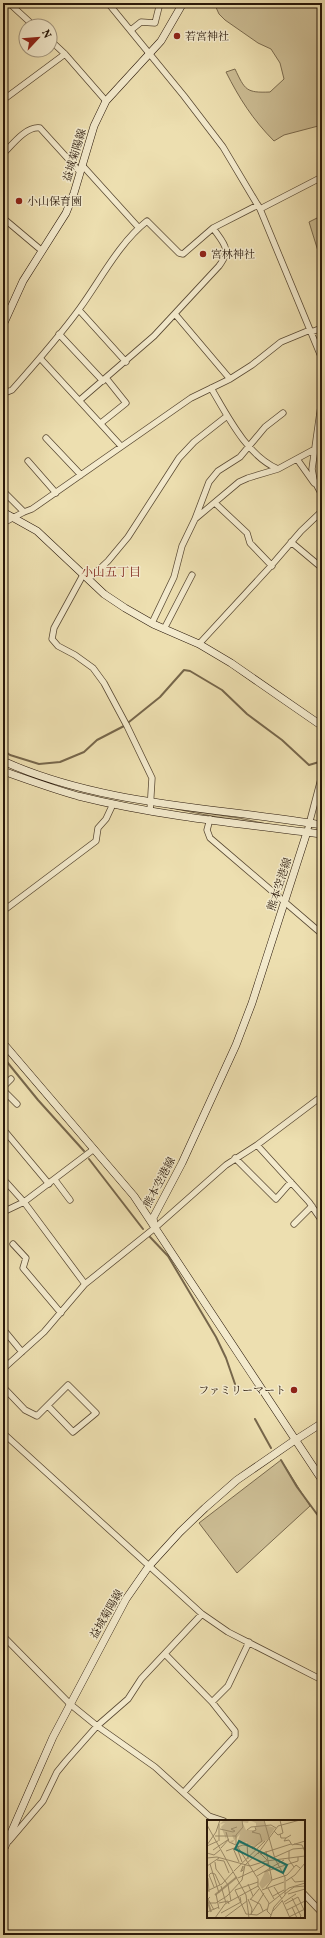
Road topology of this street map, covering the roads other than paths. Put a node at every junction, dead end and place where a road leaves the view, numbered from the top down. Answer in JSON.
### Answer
{"nodes":[{"id":1,"x":9,"y":3,"type":"edge"},
{"id":2,"x":108,"y":3,"type":"edge"},
{"id":3,"x":160,"y":3,"type":"edge"},
{"id":4,"x":183,"y":3,"type":"edge"},
{"id":5,"x":25,"y":18,"type":"edge"},
{"id":6,"x":130,"y":30,"type":"junction"},
{"id":7,"x":58,"y":47,"type":"edge"},
{"id":8,"x":65,"y":54,"type":"junction"},
{"id":9,"x":149,"y":54,"type":"junction"},
{"id":10,"x":3,"y":100,"type":"edge"},
{"id":11,"x":106,"y":101,"type":"junction"},
{"id":12,"x":3,"y":154,"type":"edge"},
{"id":13,"x":81,"y":169,"type":"junction"},
{"id":14,"x":322,"y":177,"type":"edge"},
{"id":15,"x":259,"y":207,"type":"junction"},
{"id":16,"x":3,"y":218,"type":"edge"},
{"id":17,"x":139,"y":228,"type":"junction"},
{"id":18,"x":213,"y":228,"type":"junction"},
{"id":19,"x":41,"y":250,"type":"junction"},
{"id":20,"x":78,"y":310,"type":"junction"},
{"id":21,"x":175,"y":314,"type":"junction"},
{"id":22,"x":3,"y":325,"type":"edge"},
{"id":23,"x":322,"y":328,"type":"edge"},
{"id":24,"x":311,"y":331,"type":"junction"},
{"id":25,"x":59,"y":334,"type":"junction"},
{"id":26,"x":40,"y":358,"type":"junction"},
{"id":27,"x":322,"y":359,"type":"edge"},
{"id":28,"x":126,"y":362,"type":"junction"},
{"id":29,"x":230,"y":379,"type":"junction"},
{"id":30,"x":104,"y":380,"type":"junction"},
{"id":31,"x":211,"y":388,"type":"junction"},
{"id":32,"x":3,"y":391,"type":"edge"},
{"id":33,"x":322,"y":398,"type":"edge"},
{"id":34,"x":80,"y":400,"type":"junction"},
{"id":35,"x":283,"y":413,"type":"dead end"},
{"id":36,"x":227,"y":416,"type":"junction"},
{"id":37,"x":101,"y":423,"type":"junction"},
{"id":38,"x":46,"y":438,"type":"dead end"},
{"id":39,"x":249,"y":445,"type":"junction"},
{"id":40,"x":121,"y":446,"type":"junction"},
{"id":41,"x":314,"y":449,"type":"junction"},
{"id":42,"x":297,"y":459,"type":"junction"},
{"id":43,"x":28,"y":461,"type":"dead end"},
{"id":44,"x":278,"y":469,"type":"junction"},
{"id":45,"x":81,"y":475,"type":"junction"},
{"id":46,"x":318,"y":488,"type":"junction"},
{"id":47,"x":3,"y":491,"type":"edge"},
{"id":48,"x":56,"y":493,"type":"junction"},
{"id":49,"x":322,"y":495,"type":"edge"},
{"id":50,"x":215,"y":503,"type":"junction"},
{"id":51,"x":322,"y":511,"type":"edge"},
{"id":52,"x":3,"y":512,"type":"edge"},
{"id":53,"x":24,"y":512,"type":"junction"},
{"id":54,"x":13,"y":517,"type":"junction"},
{"id":55,"x":195,"y":519,"type":"junction"},
{"id":56,"x":3,"y":523,"type":"edge"},
{"id":57,"x":291,"y":542,"type":"junction"},
{"id":58,"x":272,"y":566,"type":"junction"},
{"id":59,"x":322,"y":568,"type":"edge"},
{"id":60,"x":83,"y":575,"type":"junction"},
{"id":61,"x":192,"y":575,"type":"dead end"},
{"id":62,"x":152,"y":623,"type":"junction"},
{"id":63,"x":164,"y":629,"type":"junction"},
{"id":64,"x":199,"y":644,"type":"junction"},
{"id":65,"x":322,"y":726,"type":"edge"},
{"id":66,"x":3,"y":762,"type":"edge"},
{"id":67,"x":3,"y":771,"type":"edge"},
{"id":68,"x":322,"y":775,"type":"edge"},
{"id":69,"x":152,"y":802,"type":"junction"},
{"id":70,"x":113,"y":804,"type":"junction"},
{"id":71,"x":150,"y":811,"type":"junction"},
{"id":72,"x":210,"y":819,"type":"junction"},
{"id":73,"x":309,"y":822,"type":"junction"},
{"id":74,"x":322,"y":825,"type":"edge"},
{"id":75,"x":307,"y":832,"type":"junction"},
{"id":76,"x":322,"y":834,"type":"edge"},
{"id":77,"x":285,"y":902,"type":"junction"},
{"id":78,"x":3,"y":911,"type":"edge"},
{"id":79,"x":322,"y":934,"type":"edge"},
{"id":80,"x":3,"y":1043,"type":"edge"},
{"id":81,"x":11,"y":1079,"type":"dead end"},
{"id":82,"x":3,"y":1088,"type":"edge"},
{"id":83,"x":322,"y":1096,"type":"edge"},
{"id":84,"x":17,"y":1104,"type":"dead end"},
{"id":85,"x":3,"y":1129,"type":"edge"},
{"id":86,"x":257,"y":1145,"type":"junction"},
{"id":87,"x":94,"y":1149,"type":"junction"},
{"id":88,"x":235,"y":1158,"type":"junction"},
{"id":89,"x":55,"y":1180,"type":"junction"},
{"id":90,"x":6,"y":1182,"type":"dead end"},
{"id":91,"x":291,"y":1182,"type":"junction"},
{"id":92,"x":49,"y":1184,"type":"junction"},
{"id":93,"x":70,"y":1200,"type":"dead end"},
{"id":94,"x":24,"y":1202,"type":"junction"},
{"id":95,"x":312,"y":1206,"type":"junction"},
{"id":96,"x":3,"y":1212,"type":"edge"},
{"id":97,"x":322,"y":1221,"type":"edge"},
{"id":98,"x":294,"y":1224,"type":"dead end"},
{"id":99,"x":156,"y":1227,"type":"junction"},
{"id":100,"x":13,"y":1244,"type":"dead end"},
{"id":101,"x":85,"y":1284,"type":"junction"},
{"id":102,"x":61,"y":1314,"type":"junction"},
{"id":103,"x":3,"y":1329,"type":"edge"},
{"id":104,"x":22,"y":1352,"type":"junction"},
{"id":105,"x":3,"y":1369,"type":"edge"},
{"id":106,"x":3,"y":1387,"type":"edge"},
{"id":107,"x":48,"y":1406,"type":"junction"},
{"id":108,"x":322,"y":1423,"type":"edge"},
{"id":109,"x":3,"y":1433,"type":"edge"},
{"id":110,"x":296,"y":1439,"type":"junction"},
{"id":111,"x":322,"y":1480,"type":"edge"},
{"id":112,"x":150,"y":1566,"type":"junction"},
{"id":113,"x":202,"y":1614,"type":"junction"},
{"id":114,"x":3,"y":1636,"type":"edge"},
{"id":115,"x":249,"y":1642,"type":"junction"},
{"id":116,"x":165,"y":1654,"type":"junction"},
{"id":117,"x":322,"y":1680,"type":"edge"},
{"id":118,"x":212,"y":1702,"type":"junction"},
{"id":119,"x":70,"y":1704,"type":"junction"},
{"id":120,"x":97,"y":1726,"type":"junction"},
{"id":121,"x":184,"y":1792,"type":"junction"},
{"id":122,"x":221,"y":1820,"type":"edge"},
{"id":123,"x":5,"y":1847,"type":"edge"},
{"id":124,"x":305,"y":1895,"type":"edge"},
{"id":125,"x":322,"y":1913,"type":"edge"}],
"edges":[{"from":1,"to":5,"type":"street"},
{"from":2,"to":6,"type":"street"},
{"from":3,"to":6,"type":"street"},
{"from":4,"to":9,"type":"main road","name":"益城菊陽線"},
{"from":6,"to":9,"type":"street"},
{"from":7,"to":8,"type":"street"},
{"from":8,"to":10,"type":"street"},
{"from":8,"to":11,"type":"street"},
{"from":9,"to":11,"type":"main road","name":"益城菊陽線"},
{"from":9,"to":15,"type":"street"},
{"from":11,"to":13,"type":"main road","name":"益城菊陽線"},
{"from":12,"to":13,"type":"street"},
{"from":13,"to":17,"type":"street"},
{"from":13,"to":19,"type":"main road","name":"益城菊陽線"},
{"from":14,"to":15,"type":"street"},
{"from":15,"to":18,"type":"street"},
{"from":15,"to":24,"type":"street"},
{"from":16,"to":19,"type":"street"},
{"from":17,"to":18,"type":"street"},
{"from":17,"to":20,"type":"street"},
{"from":18,"to":21,"type":"street"},
{"from":19,"to":22,"type":"main road","name":"益城菊陽線"},
{"from":20,"to":25,"type":"street"},
{"from":20,"to":28,"type":"street"},
{"from":21,"to":28,"type":"street"},
{"from":21,"to":29,"type":"street"},
{"from":23,"to":24,"type":"street"},
{"from":24,"to":27,"type":"street"},
{"from":24,"to":29,"type":"street"},
{"from":25,"to":26,"type":"street"},
{"from":25,"to":30,"type":"street"},
{"from":26,"to":32,"type":"street"},
{"from":26,"to":34,"type":"street"},
{"from":28,"to":30,"type":"street"},
{"from":29,"to":31,"type":"street"},
{"from":30,"to":34,"type":"street"},
{"from":30,"to":37,"type":"street"},
{"from":31,"to":36,"type":"street"},
{"from":31,"to":40,"type":"street"},
{"from":33,"to":41,"type":"street"},
{"from":34,"to":37,"type":"street"},
{"from":35,"to":39,"type":"street"},
{"from":36,"to":39,"type":"street"},
{"from":36,"to":60,"type":"street"},
{"from":37,"to":40,"type":"street"},
{"from":38,"to":45,"type":"street"},
{"from":39,"to":44,"type":"street"},
{"from":39,"to":55,"type":"street"},
{"from":40,"to":45,"type":"street"},
{"from":41,"to":42,"type":"street"},
{"from":41,"to":46,"type":"street"},
{"from":42,"to":44,"type":"street"},
{"from":42,"to":46,"type":"street"},
{"from":43,"to":48,"type":"street"},
{"from":44,"to":50,"type":"street"},
{"from":45,"to":48,"type":"street"},
{"from":46,"to":49,"type":"street"},
{"from":47,"to":53,"type":"street"},
{"from":48,"to":53,"type":"street"},
{"from":50,"to":55,"type":"street"},
{"from":50,"to":58,"type":"street"},
{"from":51,"to":57,"type":"street"},
{"from":52,"to":54,"type":"main road"},
{"from":53,"to":54,"type":"street"},
{"from":54,"to":56,"type":"street"},
{"from":54,"to":60,"type":"main road"},
{"from":55,"to":62,"type":"street"},
{"from":57,"to":58,"type":"street"},
{"from":57,"to":59,"type":"street"},
{"from":58,"to":64,"type":"street"},
{"from":60,"to":62,"type":"main road"},
{"from":60,"to":69,"type":"street"},
{"from":61,"to":63,"type":"street"},
{"from":62,"to":63,"type":"main road"},
{"from":63,"to":64,"type":"main road"},
{"from":64,"to":65,"type":"main road"},
{"from":66,"to":69,"type":"main road"},
{"from":67,"to":70,"type":"main road"},
{"from":68,"to":73,"type":"street"},
{"from":69,"to":71,"type":"street"},
{"from":69,"to":73,"type":"main road"},
{"from":70,"to":71,"type":"main road"},
{"from":70,"to":78,"type":"street"},
{"from":71,"to":72,"type":"main road"},
{"from":72,"to":75,"type":"main road"},
{"from":72,"to":77,"type":"street"},
{"from":73,"to":74,"type":"main road"},
{"from":73,"to":75,"type":"street"},
{"from":75,"to":76,"type":"main road"},
{"from":75,"to":77,"type":"main road","name":"熊本空港線"},
{"from":77,"to":79,"type":"street"},
{"from":77,"to":99,"type":"main road","name":"熊本空港線"},
{"from":80,"to":87,"type":"main road","name":"熊本空港線"},
{"from":81,"to":82,"type":"street"},
{"from":82,"to":84,"type":"street"},
{"from":83,"to":86,"type":"street"},
{"from":85,"to":92,"type":"street"},
{"from":86,"to":88,"type":"street"},
{"from":86,"to":91,"type":"street"},
{"from":87,"to":89,"type":"street"},
{"from":87,"to":99,"type":"main road","name":"熊本空港線"},
{"from":88,"to":91,"type":"street"},
{"from":88,"to":99,"type":"street"},
{"from":89,"to":92,"type":"street"},
{"from":89,"to":93,"type":"street"},
{"from":90,"to":94,"type":"street"},
{"from":91,"to":95,"type":"street"},
{"from":92,"to":94,"type":"street"},
{"from":94,"to":96,"type":"street"},
{"from":94,"to":101,"type":"street"},
{"from":95,"to":97,"type":"street"},
{"from":95,"to":98,"type":"street"},
{"from":99,"to":101,"type":"street"},
{"from":99,"to":110,"type":"main road","name":"熊本空港線"},
{"from":100,"to":102,"type":"street"},
{"from":101,"to":102,"type":"street"},
{"from":102,"to":104,"type":"street"},
{"from":103,"to":104,"type":"street"},
{"from":104,"to":105,"type":"street"},
{"from":106,"to":107,"type":"street"},
{"from":107,"to":107,"type":"street"},
{"from":108,"to":110,"type":"main road","name":"益城菊陽線"},
{"from":109,"to":112,"type":"street"},
{"from":110,"to":111,"type":"main road","name":"熊本空港線"},
{"from":110,"to":112,"type":"main road","name":"益城菊陽線"},
{"from":112,"to":113,"type":"street"},
{"from":112,"to":119,"type":"main road","name":"益城菊陽線"},
{"from":113,"to":115,"type":"street"},
{"from":113,"to":116,"type":"street"},
{"from":114,"to":119,"type":"street"},
{"from":115,"to":117,"type":"street"},
{"from":115,"to":118,"type":"street"},
{"from":116,"to":118,"type":"street"},
{"from":116,"to":120,"type":"street"},
{"from":118,"to":121,"type":"street"},
{"from":119,"to":120,"type":"street"},
{"from":119,"to":123,"type":"main road","name":"益城菊陽線"},
{"from":120,"to":121,"type":"street"},
{"from":120,"to":123,"type":"street"},
{"from":121,"to":122,"type":"street"},
{"from":124,"to":125,"type":"street"}]}
